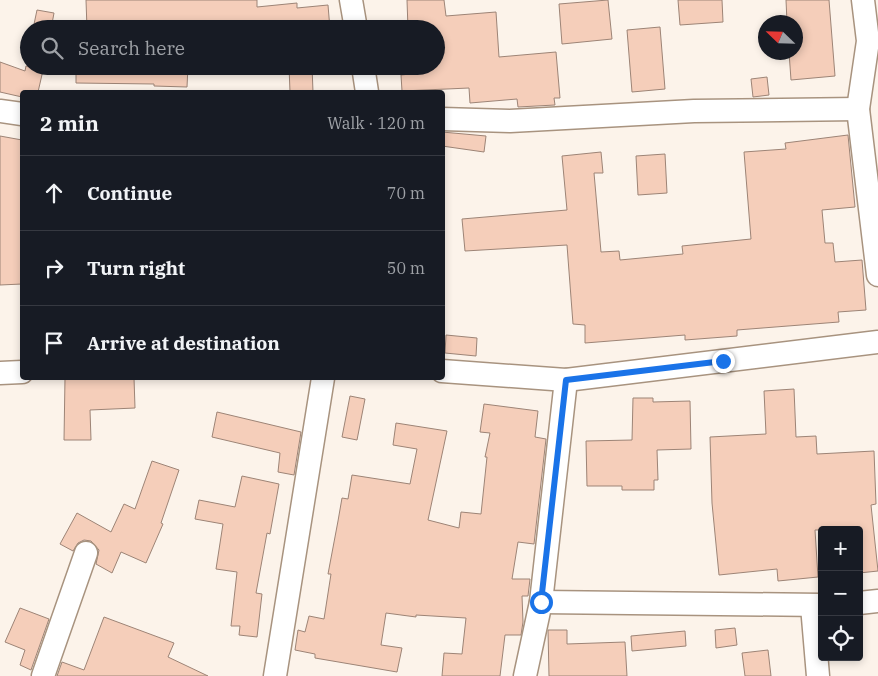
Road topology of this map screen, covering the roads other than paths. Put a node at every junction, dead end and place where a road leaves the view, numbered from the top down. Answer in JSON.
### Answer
{"nodes":[{"id":1,"x":351,"y":0,"type":"edge"},
{"id":2,"x":862,"y":0,"type":"edge"},
{"id":3,"x":354,"y":20,"type":"edge"},
{"id":4,"x":873,"y":40,"type":"edge"},
{"id":5,"x":364,"y":75,"type":"edge"},
{"id":6,"x":367,"y":90,"type":"edge"},
{"id":7,"x":858,"y":109,"type":"junction"},
{"id":8,"x":0,"y":111,"type":"edge"},
{"id":9,"x":20,"y":114,"type":"edge"},
{"id":10,"x":445,"y":119,"type":"edge"},
{"id":11,"x":878,"y":274,"type":"edge"},
{"id":12,"x":878,"y":342,"type":"edge"},
{"id":13,"x":20,"y":372,"type":"edge"},
{"id":14,"x":445,"y":372,"type":"edge"},
{"id":15,"x":0,"y":373,"type":"edge"},
{"id":16,"x":323,"y":380,"type":"edge"},
{"id":17,"x":566,"y":380,"type":"junction"},
{"id":18,"x":86,"y":554,"type":"dead end"},
{"id":19,"x":541,"y":602,"type":"junction"},
{"id":20,"x":878,"y":602,"type":"edge"},
{"id":21,"x":863,"y":603,"type":"edge"},
{"id":22,"x":817,"y":606,"type":"edge"},
{"id":23,"x":43,"y":676,"type":"edge"},
{"id":24,"x":275,"y":676,"type":"edge"},
{"id":25,"x":524,"y":676,"type":"edge"},
{"id":26,"x":818,"y":676,"type":"edge"}],
"edges":[{"from":1,"to":3,"type":"street"},
{"from":2,"to":4,"type":"street"},
{"from":4,"to":7,"type":"street"},
{"from":5,"to":6,"type":"street"},
{"from":7,"to":10,"type":"street"},
{"from":7,"to":11,"type":"street"},
{"from":8,"to":9,"type":"street"},
{"from":12,"to":17,"type":"street"},
{"from":13,"to":15,"type":"street"},
{"from":14,"to":17,"type":"street"},
{"from":16,"to":24,"type":"street"},
{"from":17,"to":19,"type":"street"},
{"from":18,"to":23,"type":"street"},
{"from":19,"to":22,"type":"street"},
{"from":19,"to":25,"type":"street"},
{"from":20,"to":21,"type":"street"},
{"from":22,"to":26,"type":"street"}]}
